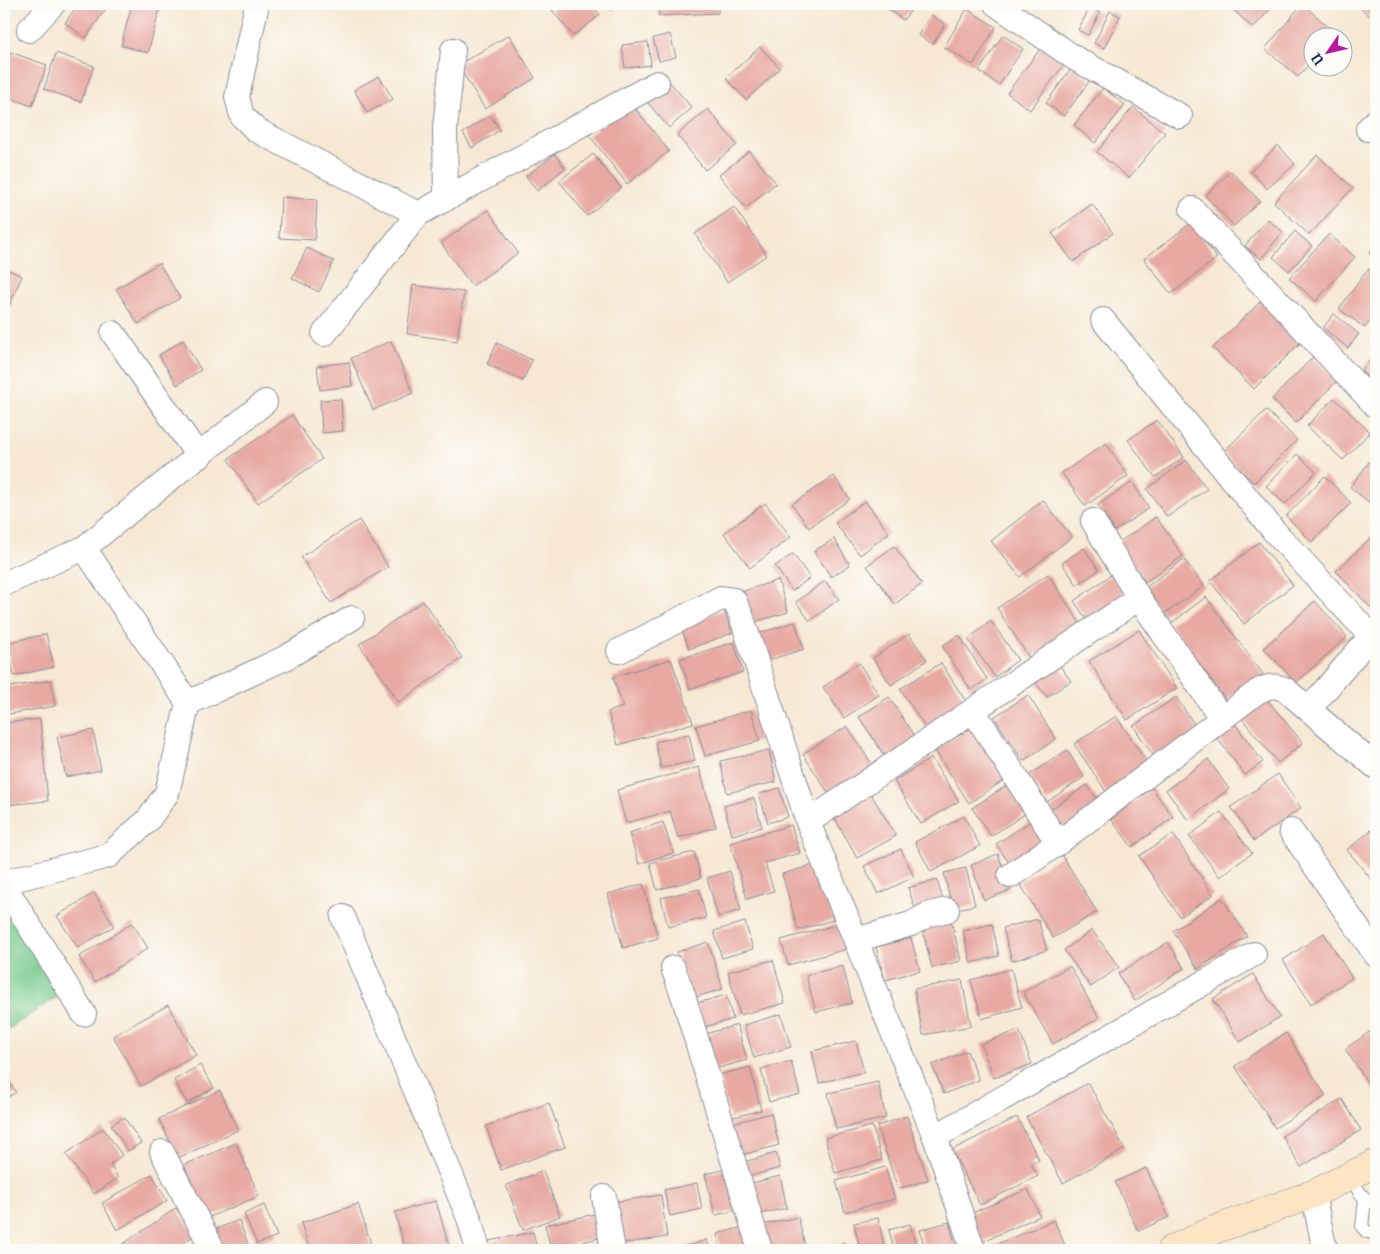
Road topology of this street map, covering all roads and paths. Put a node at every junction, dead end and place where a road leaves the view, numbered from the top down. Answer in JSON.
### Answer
{"nodes":[{"id":1,"x":53,"y":4,"type":"edge"},
{"id":2,"x":257,"y":4,"type":"edge"},
{"id":3,"x":996,"y":4,"type":"edge"},
{"id":4,"x":30,"y":30,"type":"dead end"},
{"id":5,"x":453,"y":50,"type":"dead end"},
{"id":6,"x":657,"y":83,"type":"dead end"},
{"id":7,"x":1180,"y":116,"type":"dead end"},
{"id":8,"x":446,"y":199,"type":"junction"},
{"id":9,"x":1192,"y":209,"type":"dead end"},
{"id":10,"x":418,"y":214,"type":"junction"},
{"id":11,"x":1103,"y":320,"type":"dead end"},
{"id":12,"x":113,"y":333,"type":"dead end"},
{"id":13,"x":324,"y":334,"type":"dead end"},
{"id":14,"x":265,"y":402,"type":"dead end"},
{"id":15,"x":1376,"y":406,"type":"edge"},
{"id":16,"x":199,"y":456,"type":"junction"},
{"id":17,"x":1092,"y":521,"type":"dead end"},
{"id":18,"x":84,"y":548,"type":"junction"},
{"id":19,"x":4,"y":584,"type":"edge"},
{"id":20,"x":1139,"y":598,"type":"junction"},
{"id":21,"x":352,"y":618,"type":"dead end"},
{"id":22,"x":1374,"y":633,"type":"edge"},
{"id":23,"x":619,"y":651,"type":"dead end"},
{"id":24,"x":188,"y":703,"type":"junction"},
{"id":25,"x":1310,"y":708,"type":"junction"},
{"id":26,"x":974,"y":712,"type":"junction"},
{"id":27,"x":1222,"y":719,"type":"junction"},
{"id":28,"x":1376,"y":766,"type":"edge"},
{"id":29,"x":808,"y":822,"type":"junction"},
{"id":30,"x":1291,"y":831,"type":"dead end"},
{"id":31,"x":1058,"y":842,"type":"junction"},
{"id":32,"x":1010,"y":876,"type":"dead end"},
{"id":33,"x":4,"y":884,"type":"edge"},
{"id":34,"x":947,"y":910,"type":"dead end"},
{"id":35,"x":343,"y":917,"type":"dead end"},
{"id":36,"x":856,"y":940,"type":"junction"},
{"id":37,"x":1254,"y":954,"type":"dead end"},
{"id":38,"x":1376,"y":955,"type":"edge"},
{"id":39,"x":672,"y":968,"type":"dead end"},
{"id":40,"x":84,"y":1014,"type":"dead end"},
{"id":41,"x":935,"y":1137,"type":"junction"},
{"id":42,"x":162,"y":1152,"type":"dead end"},
{"id":43,"x":1376,"y":1163,"type":"edge"},
{"id":44,"x":1350,"y":1176,"type":"junction"},
{"id":45,"x":1313,"y":1194,"type":"junction"},
{"id":46,"x":604,"y":1197,"type":"dead end"},
{"id":47,"x":1371,"y":1201,"type":"edge"},
{"id":48,"x":1376,"y":1234,"type":"edge"},
{"id":49,"x":213,"y":1250,"type":"edge"},
{"id":50,"x":478,"y":1250,"type":"edge"},
{"id":51,"x":613,"y":1250,"type":"edge"},
{"id":52,"x":760,"y":1250,"type":"edge"},
{"id":53,"x":972,"y":1250,"type":"edge"},
{"id":54,"x":1171,"y":1250,"type":"edge"},
{"id":55,"x":1325,"y":1250,"type":"edge"}],
"edges":[{"from":1,"to":4,"type":"street"},
{"from":2,"to":10,"type":"street"},
{"from":3,"to":7,"type":"street"},
{"from":5,"to":8,"type":"street"},
{"from":6,"to":8,"type":"street"},
{"from":8,"to":10,"type":"street"},
{"from":9,"to":15,"type":"street"},
{"from":10,"to":13,"type":"street"},
{"from":11,"to":22,"type":"street"},
{"from":12,"to":16,"type":"street"},
{"from":14,"to":16,"type":"street"},
{"from":16,"to":18,"type":"street"},
{"from":17,"to":20,"type":"street"},
{"from":18,"to":19,"type":"street"},
{"from":18,"to":24,"type":"street"},
{"from":20,"to":26,"type":"street"},
{"from":20,"to":27,"type":"street"},
{"from":21,"to":24,"type":"street"},
{"from":22,"to":25,"type":"street"},
{"from":23,"to":29,"type":"street"},
{"from":24,"to":33,"type":"street"},
{"from":25,"to":27,"type":"street"},
{"from":25,"to":28,"type":"street"},
{"from":26,"to":29,"type":"street"},
{"from":26,"to":31,"type":"street"},
{"from":27,"to":31,"type":"street"},
{"from":29,"to":36,"type":"street"},
{"from":30,"to":38,"type":"street"},
{"from":31,"to":32,"type":"street"},
{"from":33,"to":40,"type":"street"},
{"from":34,"to":36,"type":"street"},
{"from":35,"to":50,"type":"street"},
{"from":36,"to":41,"type":"street"},
{"from":37,"to":41,"type":"street"},
{"from":39,"to":52,"type":"street"},
{"from":41,"to":53,"type":"street"},
{"from":42,"to":49,"type":"street"},
{"from":43,"to":44,"type":"street"},
{"from":44,"to":45,"type":"street"},
{"from":44,"to":47,"type":"lane"},
{"from":45,"to":54,"type":"street"},
{"from":45,"to":55,"type":"street"},
{"from":46,"to":51,"type":"street"},
{"from":47,"to":48,"type":"lane"}]}
